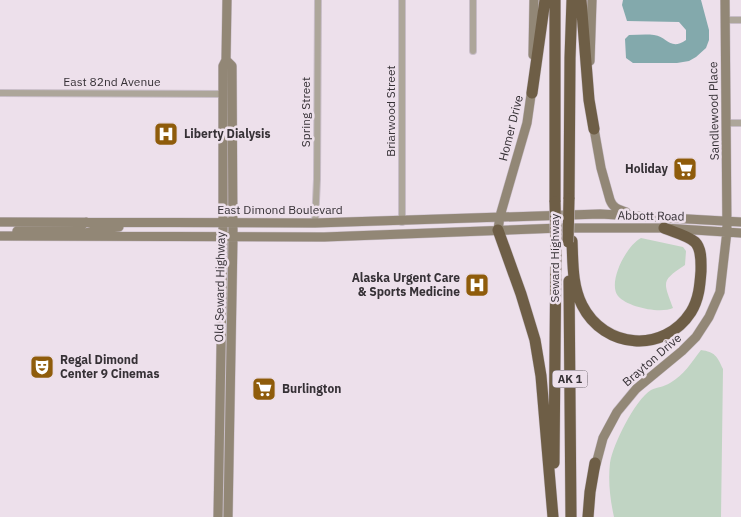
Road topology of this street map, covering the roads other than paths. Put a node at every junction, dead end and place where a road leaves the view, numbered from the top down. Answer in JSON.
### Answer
{"nodes":[{"id":1,"x":227,"y":0,"type":"edge"},
{"id":2,"x":318,"y":0,"type":"edge"},
{"id":3,"x":402,"y":0,"type":"edge"},
{"id":4,"x":473,"y":0,"type":"edge"},
{"id":5,"x":534,"y":0,"type":"edge"},
{"id":6,"x":544,"y":0,"type":"edge"},
{"id":7,"x":555,"y":0,"type":"edge"},
{"id":8,"x":572,"y":0,"type":"edge"},
{"id":9,"x":581,"y":0,"type":"edge"},
{"id":10,"x":592,"y":0,"type":"edge"},
{"id":11,"x":725,"y":0,"type":"edge"},
{"id":12,"x":725,"y":20,"type":"junction"},
{"id":13,"x":741,"y":20,"type":"edge"},
{"id":14,"x":473,"y":51,"type":"dead end"},
{"id":15,"x":226,"y":60,"type":"junction"},
{"id":16,"x":0,"y":93,"type":"edge"},
{"id":17,"x":532,"y":93,"type":"junction"},
{"id":18,"x":223,"y":94,"type":"junction"},
{"id":19,"x":727,"y":123,"type":"junction"},
{"id":20,"x":741,"y":123,"type":"edge"},
{"id":21,"x":594,"y":129,"type":"junction"},
{"id":22,"x":233,"y":156,"type":"junction"},
{"id":23,"x":560,"y":215,"type":"joint"},
{"id":24,"x":500,"y":216,"type":"junction"},
{"id":25,"x":640,"y":216,"type":"junction"},
{"id":26,"x":727,"y":221,"type":"junction"},
{"id":27,"x":0,"y":222,"type":"edge"},
{"id":28,"x":86,"y":222,"type":"junction"},
{"id":29,"x":159,"y":222,"type":"junction"},
{"id":30,"x":402,"y":222,"type":"junction"},
{"id":31,"x":741,"y":222,"type":"edge"},
{"id":32,"x":223,"y":223,"type":"junction"},
{"id":33,"x":233,"y":223,"type":"junction"},
{"id":34,"x":315,"y":223,"type":"junction"},
{"id":35,"x":664,"y":228,"type":"junction"},
{"id":36,"x":498,"y":230,"type":"junction"},
{"id":37,"x":727,"y":231,"type":"junction"},
{"id":38,"x":741,"y":233,"type":"edge"},
{"id":39,"x":0,"y":235,"type":"edge"},
{"id":40,"x":77,"y":236,"type":"junction"},
{"id":41,"x":332,"y":236,"type":"junction"},
{"id":42,"x":223,"y":237,"type":"junction"},
{"id":43,"x":233,"y":237,"type":"junction"},
{"id":44,"x":570,"y":242,"type":"junction"},
{"id":45,"x":220,"y":397,"type":"junction"},
{"id":46,"x":230,"y":450,"type":"junction"},
{"id":47,"x":595,"y":463,"type":"junction"},
{"id":48,"x":218,"y":517,"type":"edge"},
{"id":49,"x":228,"y":517,"type":"edge"},
{"id":50,"x":554,"y":517,"type":"edge"},
{"id":51,"x":571,"y":517,"type":"edge"},
{"id":52,"x":588,"y":517,"type":"edge"},
{"id":53,"x":594,"y":517,"type":"edge"}],
"edges":[{"from":1,"to":15,"type":"main road","name":"Old Seward Highway"},
{"from":2,"to":34,"type":"street","name":"Spring Street"},
{"from":3,"to":30,"type":"street","name":"Briarwood Street"},
{"from":4,"to":14,"type":"street"},
{"from":5,"to":17,"type":"main road","name":"Homer Drive"},
{"from":6,"to":17,"type":"highway"},
{"from":7,"to":50,"type":"highway","name":"Seward Highway","number":"AK 1","bridge":true},
{"from":8,"to":44,"type":"highway","name":"Seward Highway","number":"AK 1","bridge":true},
{"from":9,"to":21,"type":"highway"},
{"from":10,"to":21,"type":"main road"},
{"from":11,"to":12,"type":"main road","name":"Sandlewood Place"},
{"from":12,"to":13,"type":"street"},
{"from":12,"to":19,"type":"main road","name":"Sandlewood Place"},
{"from":15,"to":18,"type":"main road","name":"Old Seward Highway"},
{"from":15,"to":22,"type":"main road","name":"Old Seward Highway"},
{"from":16,"to":18,"type":"street","name":"East 82nd Avenue"},
{"from":17,"to":24,"type":"main road","name":"Homer Drive"},
{"from":18,"to":22,"type":"main road"},
{"from":18,"to":32,"type":"main road","name":"Old Seward Highway"},
{"from":19,"to":20,"type":"street"},
{"from":19,"to":26,"type":"main road","name":"Sandlewood Place"},
{"from":21,"to":25,"type":"main road"},
{"from":22,"to":33,"type":"main road","name":"Old Seward Highway"},
{"from":23,"to":24,"type":"main road","name":"East Dimond Boulevard"},
{"from":23,"to":25,"type":"main road","name":"Abbott Road"},
{"from":24,"to":30,"type":"main road","name":"East Dimond Boulevard"},
{"from":24,"to":36,"type":"main road","name":"Homer Drive"},
{"from":25,"to":26,"type":"main road","name":"Abbott Road"},
{"from":26,"to":31,"type":"main road","name":"Abbott Road"},
{"from":26,"to":37,"type":"main road","name":"Brayton Drive"},
{"from":27,"to":28,"type":"main road","name":"East Dimond Boulevard"},
{"from":28,"to":29,"type":"main road","name":"East Dimond Boulevard"},
{"from":28,"to":39,"type":"main road"},
{"from":29,"to":32,"type":"main road","name":"East Dimond Boulevard"},
{"from":29,"to":40,"type":"main road"},
{"from":30,"to":34,"type":"main road","name":"East Dimond Boulevard"},
{"from":30,"to":41,"type":"main road"},
{"from":32,"to":33,"type":"main road","name":"East Dimond Boulevard"},
{"from":32,"to":42,"type":"main road","name":"Old Seward Highway"},
{"from":33,"to":34,"type":"main road","name":"East Dimond Boulevard"},
{"from":33,"to":43,"type":"main road","name":"Old Seward Highway"},
{"from":35,"to":36,"type":"main road","name":"Abbott Road"},
{"from":35,"to":37,"type":"main road","name":"Abbott Road"},
{"from":35,"to":44,"type":"highway"},
{"from":36,"to":41,"type":"main road"},
{"from":36,"to":50,"type":"highway"},
{"from":37,"to":38,"type":"main road","name":"Abbott Road"},
{"from":37,"to":47,"type":"main road","name":"Brayton Drive"},
{"from":39,"to":40,"type":"main road"},
{"from":40,"to":42,"type":"main road"},
{"from":41,"to":43,"type":"main road"},
{"from":42,"to":43,"type":"main road"},
{"from":42,"to":45,"type":"main road","name":"Old Seward Highway"},
{"from":43,"to":46,"type":"main road","name":"Old Seward Highway"},
{"from":44,"to":51,"type":"highway","name":"Seward Highway","number":"AK 1"},
{"from":45,"to":46,"type":"main road"},
{"from":45,"to":48,"type":"main road","name":"Old Seward Highway"},
{"from":46,"to":49,"type":"main road","name":"Old Seward Highway"},
{"from":47,"to":52,"type":"highway"},
{"from":47,"to":53,"type":"main road","name":"Brayton Drive"}]}
